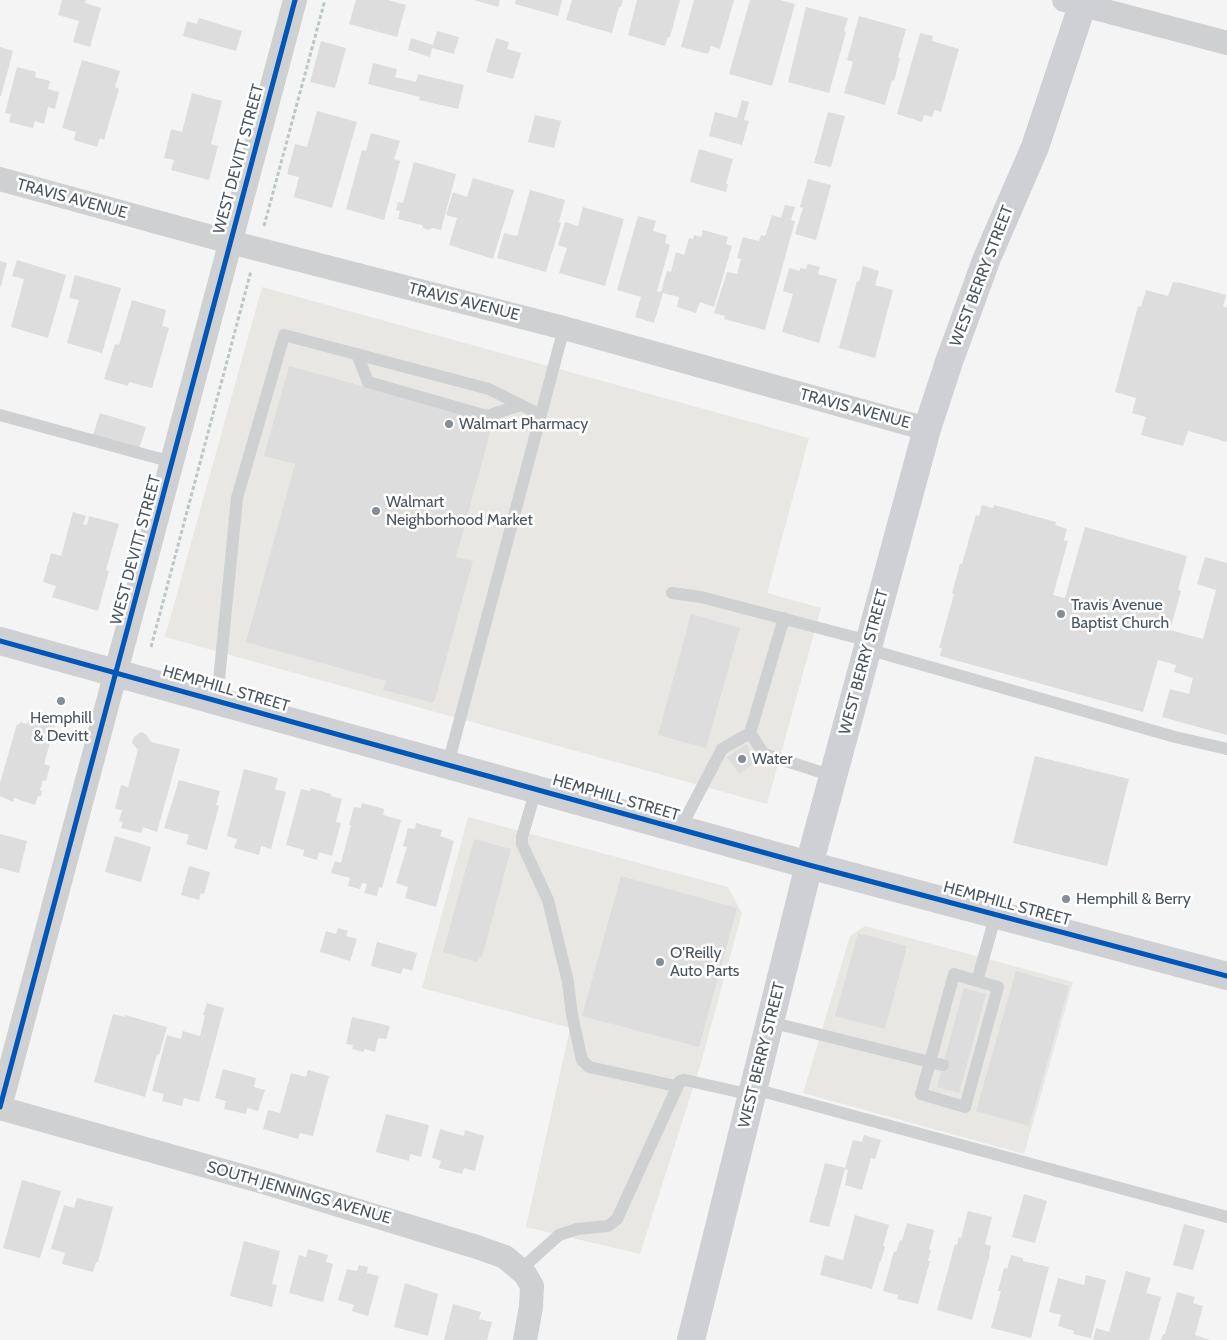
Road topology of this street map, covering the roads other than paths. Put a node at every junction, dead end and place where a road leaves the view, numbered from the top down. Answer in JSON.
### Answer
{"nodes":[{"id":1,"x":295,"y":0,"type":"edge"},
{"id":2,"x":1077,"y":2,"type":"edge"},
{"id":3,"x":1227,"y":43,"type":"edge"},
{"id":4,"x":0,"y":179,"type":"edge"},
{"id":5,"x":230,"y":242,"type":"junction"},
{"id":6,"x":564,"y":328,"type":"junction"},
{"id":7,"x":358,"y":354,"type":"junction"},
{"id":8,"x":521,"y":405,"type":"junction"},
{"id":9,"x":0,"y":415,"type":"edge"},
{"id":10,"x":541,"y":415,"type":"junction"},
{"id":11,"x":927,"y":428,"type":"junction"},
{"id":12,"x":172,"y":462,"type":"junction"},
{"id":13,"x":672,"y":593,"type":"dead end"},
{"id":14,"x":784,"y":618,"type":"junction"},
{"id":15,"x":0,"y":640,"type":"edge"},
{"id":16,"x":868,"y":645,"type":"junction"},
{"id":17,"x":117,"y":672,"type":"junction"},
{"id":18,"x":217,"y":700,"type":"junction"},
{"id":19,"x":750,"y":733,"type":"junction"},
{"id":20,"x":1227,"y":750,"type":"edge"},
{"id":21,"x":448,"y":764,"type":"junction"},
{"id":22,"x":833,"y":776,"type":"junction"},
{"id":23,"x":536,"y":789,"type":"junction"},
{"id":24,"x":680,"y":829,"type":"junction"},
{"id":25,"x":809,"y":865,"type":"junction"},
{"id":26,"x":996,"y":914,"type":"junction"},
{"id":27,"x":1227,"y":976,"type":"edge"},
{"id":28,"x":977,"y":981,"type":"junction"},
{"id":29,"x":944,"y":1009,"type":"junction"},
{"id":30,"x":957,"y":1012,"type":"dead end"},
{"id":31,"x":770,"y":1022,"type":"junction"},
{"id":32,"x":937,"y":1034,"type":"junction"},
{"id":33,"x":951,"y":1037,"type":"dead end"},
{"id":34,"x":930,"y":1062,"type":"junction"},
{"id":35,"x":943,"y":1065,"type":"dead end"},
{"id":36,"x":676,"y":1086,"type":"junction"},
{"id":37,"x":753,"y":1092,"type":"junction"},
{"id":38,"x":0,"y":1107,"type":"edge"},
{"id":39,"x":1227,"y":1216,"type":"edge"},
{"id":40,"x":520,"y":1270,"type":"junction"},
{"id":41,"x":525,"y":1340,"type":"edge"},
{"id":42,"x":691,"y":1340,"type":"edge"}],
"edges":[{"from":1,"to":5,"type":"street","name":"WEST DEVITT STREET"},
{"from":2,"to":3,"type":"street"},
{"from":2,"to":11,"type":"main road","name":"WEST BERRY STREET"},
{"from":4,"to":5,"type":"street","name":"TRAVIS AVENUE"},
{"from":5,"to":6,"type":"street","name":"TRAVIS AVENUE"},
{"from":5,"to":12,"type":"street","name":"WEST DEVITT STREET"},
{"from":6,"to":10,"type":"lane"},
{"from":6,"to":11,"type":"street","name":"TRAVIS AVENUE"},
{"from":7,"to":8,"type":"lane"},
{"from":7,"to":8,"type":"lane"},
{"from":7,"to":18,"type":"lane"},
{"from":8,"to":10,"type":"lane"},
{"from":9,"to":12,"type":"lane"},
{"from":10,"to":21,"type":"lane"},
{"from":11,"to":16,"type":"main road","name":"WEST BERRY STREET"},
{"from":12,"to":17,"type":"street","name":"WEST DEVITT STREET"},
{"from":13,"to":14,"type":"lane"},
{"from":14,"to":16,"type":"lane"},
{"from":14,"to":19,"type":"lane"},
{"from":15,"to":17,"type":"main road","name":"HEMPHILL STREET"},
{"from":16,"to":20,"type":"lane"},
{"from":16,"to":22,"type":"main road","name":"WEST BERRY STREET"},
{"from":17,"to":18,"type":"main road","name":"HEMPHILL STREET"},
{"from":17,"to":38,"type":"street","name":"WEST DEVITT STREET"},
{"from":18,"to":21,"type":"main road","name":"HEMPHILL STREET"},
{"from":19,"to":22,"type":"lane"},
{"from":19,"to":24,"type":"lane"},
{"from":21,"to":23,"type":"main road","name":"HEMPHILL STREET"},
{"from":22,"to":25,"type":"main road","name":"WEST BERRY STREET"},
{"from":23,"to":24,"type":"main road","name":"HEMPHILL STREET"},
{"from":23,"to":36,"type":"lane"},
{"from":24,"to":25,"type":"main road","name":"HEMPHILL STREET"},
{"from":25,"to":26,"type":"main road","name":"HEMPHILL STREET"},
{"from":25,"to":31,"type":"main road","name":"WEST BERRY STREET"},
{"from":26,"to":27,"type":"main road","name":"HEMPHILL STREET"},
{"from":26,"to":28,"type":"lane"},
{"from":28,"to":29,"type":"lane"},
{"from":28,"to":34,"type":"lane"},
{"from":29,"to":30,"type":"lane"},
{"from":29,"to":32,"type":"lane"},
{"from":31,"to":34,"type":"lane"},
{"from":31,"to":37,"type":"main road","name":"WEST BERRY STREET"},
{"from":32,"to":33,"type":"lane"},
{"from":32,"to":34,"type":"lane"},
{"from":34,"to":35,"type":"lane"},
{"from":36,"to":37,"type":"lane"},
{"from":36,"to":40,"type":"lane"},
{"from":37,"to":39,"type":"lane"},
{"from":37,"to":42,"type":"main road","name":"WEST BERRY STREET"},
{"from":38,"to":40,"type":"street","name":"SOUTH JENNINGS AVENUE"},
{"from":40,"to":41,"type":"street","name":"SOUTH JENNINGS AVENUE"}]}
